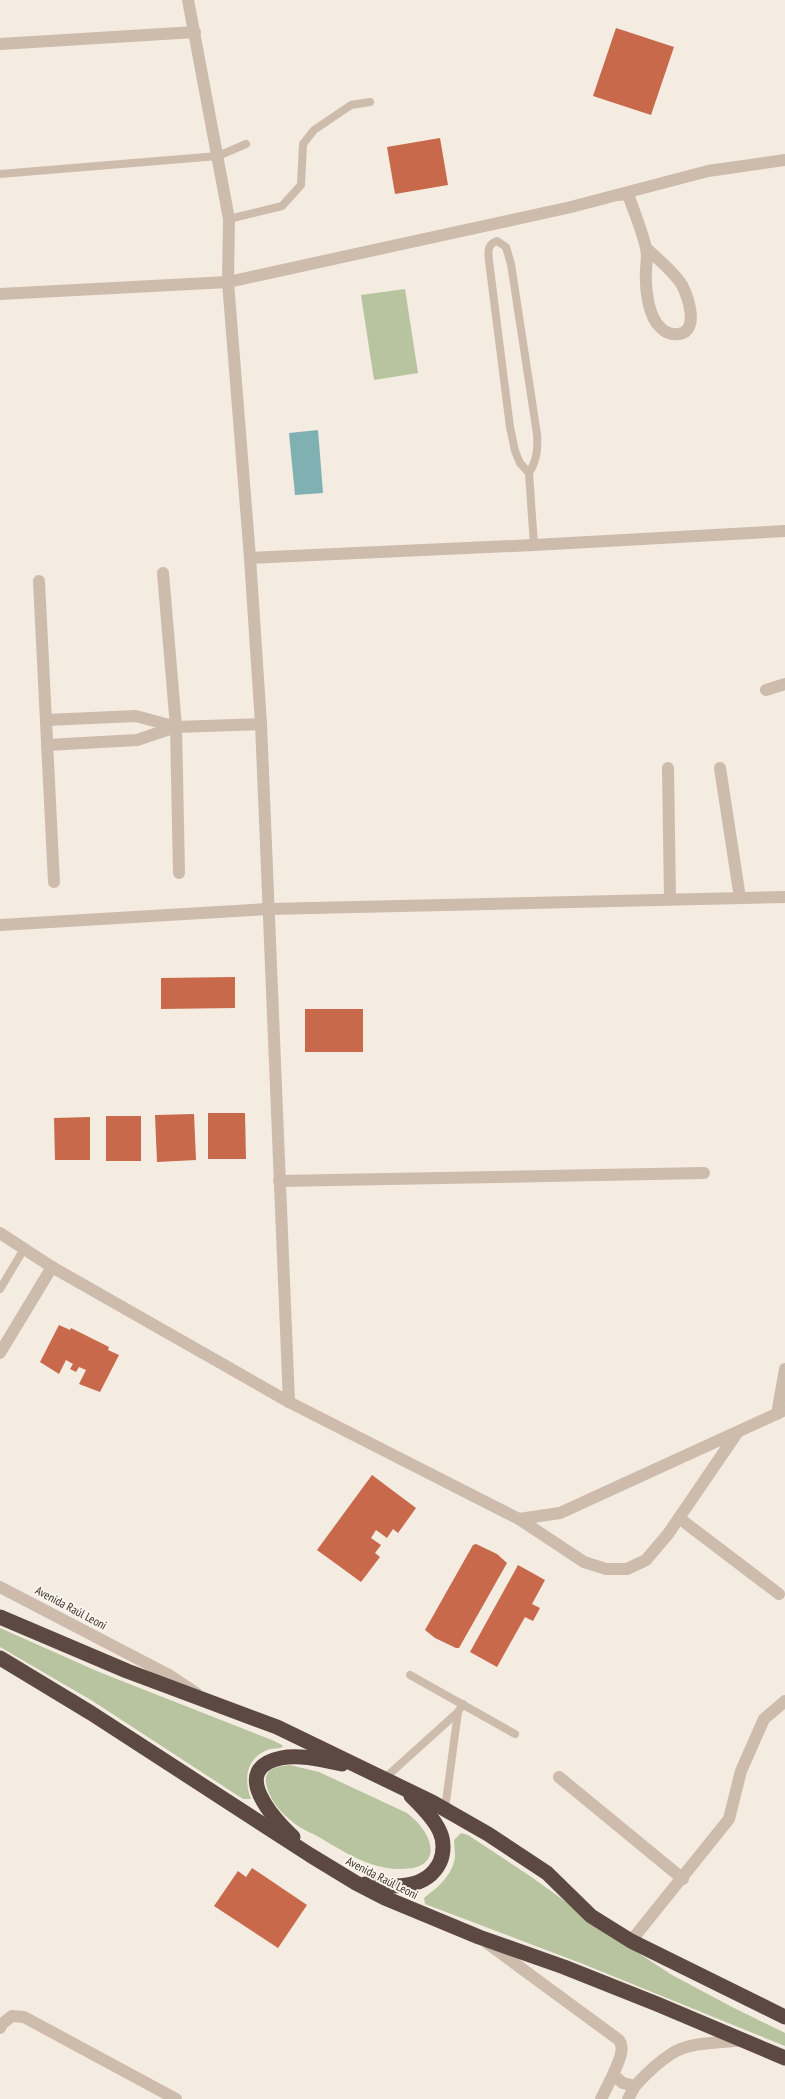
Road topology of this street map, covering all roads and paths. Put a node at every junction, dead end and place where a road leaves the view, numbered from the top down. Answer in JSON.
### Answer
{"nodes":[{"id":1,"x":188,"y":0,"type":"edge"},
{"id":2,"x":195,"y":32,"type":"junction"},
{"id":3,"x":0,"y":44,"type":"edge"},
{"id":4,"x":370,"y":102,"type":"dead end"},
{"id":5,"x":246,"y":144,"type":"dead end"},
{"id":6,"x":218,"y":156,"type":"junction"},
{"id":7,"x":785,"y":160,"type":"edge"},
{"id":8,"x":0,"y":174,"type":"edge"},
{"id":9,"x":618,"y":195,"type":"junction"},
{"id":10,"x":229,"y":219,"type":"junction"},
{"id":11,"x":647,"y":250,"type":"junction"},
{"id":12,"x":228,"y":282,"type":"junction"},
{"id":13,"x":0,"y":294,"type":"edge"},
{"id":14,"x":529,"y":473,"type":"junction"},
{"id":15,"x":785,"y":531,"type":"edge"},
{"id":16,"x":534,"y":545,"type":"junction"},
{"id":17,"x":250,"y":558,"type":"junction"},
{"id":18,"x":163,"y":573,"type":"dead end"},
{"id":19,"x":39,"y":581,"type":"dead end"},
{"id":20,"x":785,"y":684,"type":"edge"},
{"id":21,"x":766,"y":690,"type":"dead end"},
{"id":22,"x":46,"y":720,"type":"junction"},
{"id":23,"x":261,"y":724,"type":"junction"},
{"id":24,"x":176,"y":728,"type":"junction"},
{"id":25,"x":47,"y":745,"type":"junction"},
{"id":26,"x":668,"y":768,"type":"dead end"},
{"id":27,"x":720,"y":768,"type":"dead end"},
{"id":28,"x":180,"y":872,"type":"dead end"},
{"id":29,"x":54,"y":882,"type":"dead end"},
{"id":30,"x":785,"y":896,"type":"edge"},
{"id":31,"x":740,"y":898,"type":"junction"},
{"id":32,"x":670,"y":900,"type":"junction"},
{"id":33,"x":268,"y":909,"type":"junction"},
{"id":34,"x":0,"y":925,"type":"edge"},
{"id":35,"x":704,"y":1173,"type":"dead end"},
{"id":36,"x":279,"y":1181,"type":"junction"},
{"id":37,"x":0,"y":1233,"type":"edge"},
{"id":38,"x":24,"y":1249,"type":"junction"},
{"id":39,"x":52,"y":1267,"type":"junction"},
{"id":40,"x":3,"y":1279,"type":"edge"},
{"id":41,"x":0,"y":1289,"type":"edge"},
{"id":42,"x":0,"y":1353,"type":"edge"},
{"id":43,"x":785,"y":1369,"type":"edge"},
{"id":44,"x":289,"y":1402,"type":"junction"},
{"id":45,"x":781,"y":1412,"type":"edge"},
{"id":46,"x":736,"y":1432,"type":"junction"},
{"id":47,"x":679,"y":1518,"type":"junction"},
{"id":48,"x":520,"y":1519,"type":"junction"},
{"id":49,"x":0,"y":1587,"type":"edge"},
{"id":50,"x":779,"y":1594,"type":"dead end"},
{"id":51,"x":0,"y":1617,"type":"edge"},
{"id":52,"x":0,"y":1658,"type":"edge"},
{"id":53,"x":410,"y":1675,"type":"dead end"},
{"id":54,"x":207,"y":1700,"type":"junction"},
{"id":55,"x":785,"y":1701,"type":"edge"},
{"id":56,"x":463,"y":1704,"type":"junction"},
{"id":57,"x":458,"y":1712,"type":"junction"},
{"id":58,"x":515,"y":1734,"type":"dead end"},
{"id":59,"x":366,"y":1768,"type":"junction"},
{"id":60,"x":560,"y":1777,"type":"dead end"},
{"id":61,"x":385,"y":1778,"type":"junction"},
{"id":62,"x":405,"y":1788,"type":"junction"},
{"id":63,"x":445,"y":1809,"type":"junction"},
{"id":64,"x":310,"y":1855,"type":"junction"},
{"id":65,"x":683,"y":1879,"type":"junction"},
{"id":66,"x":356,"y":1883,"type":"junction"},
{"id":67,"x":479,"y":1937,"type":"junction"},
{"id":68,"x":631,"y":1941,"type":"junction"},
{"id":69,"x":785,"y":2017,"type":"edge"},
{"id":70,"x":0,"y":2028,"type":"edge"},
{"id":71,"x":744,"y":2040,"type":"junction"},
{"id":72,"x":785,"y":2058,"type":"edge"},
{"id":73,"x":613,"y":2075,"type":"junction"},
{"id":74,"x":635,"y":2086,"type":"junction"},
{"id":75,"x":176,"y":2099,"type":"edge"},
{"id":76,"x":600,"y":2099,"type":"edge"},
{"id":77,"x":628,"y":2099,"type":"edge"}],
"edges":[{"from":1,"to":2,"type":"street"},
{"from":2,"to":3,"type":"street"},
{"from":2,"to":6,"type":"street"},
{"from":4,"to":10,"type":"lane"},
{"from":5,"to":6,"type":"lane"},
{"from":6,"to":8,"type":"lane"},
{"from":6,"to":10,"type":"street"},
{"from":7,"to":9,"type":"street"},
{"from":9,"to":11,"type":"street"},
{"from":9,"to":12,"type":"street"},
{"from":10,"to":12,"type":"street"},
{"from":11,"to":11,"type":"street"},
{"from":12,"to":13,"type":"street"},
{"from":12,"to":17,"type":"street"},
{"from":14,"to":14,"type":"lane"},
{"from":14,"to":16,"type":"lane"},
{"from":15,"to":16,"type":"street"},
{"from":16,"to":17,"type":"street"},
{"from":17,"to":23,"type":"street"},
{"from":18,"to":24,"type":"street"},
{"from":19,"to":22,"type":"street"},
{"from":20,"to":21,"type":"street"},
{"from":22,"to":24,"type":"street"},
{"from":22,"to":25,"type":"street"},
{"from":23,"to":24,"type":"street"},
{"from":23,"to":33,"type":"street"},
{"from":24,"to":25,"type":"street"},
{"from":24,"to":28,"type":"street"},
{"from":25,"to":29,"type":"street"},
{"from":26,"to":32,"type":"street"},
{"from":27,"to":31,"type":"street"},
{"from":30,"to":31,"type":"street"},
{"from":31,"to":32,"type":"street"},
{"from":32,"to":33,"type":"street"},
{"from":33,"to":34,"type":"street"},
{"from":33,"to":36,"type":"street"},
{"from":35,"to":36,"type":"street"},
{"from":36,"to":44,"type":"street"},
{"from":37,"to":38,"type":"street"},
{"from":38,"to":39,"type":"street"},
{"from":38,"to":40,"type":"lane"},
{"from":39,"to":42,"type":"street"},
{"from":39,"to":44,"type":"street"},
{"from":40,"to":41,"type":"lane"},
{"from":43,"to":45,"type":"street"},
{"from":44,"to":48,"type":"street"},
{"from":45,"to":46,"type":"street"},
{"from":46,"to":47,"type":"street"},
{"from":46,"to":48,"type":"street"},
{"from":47,"to":48,"type":"street"},
{"from":47,"to":50,"type":"street"},
{"from":49,"to":54,"type":"street","name":"Avenida Raúl Leoni"},
{"from":51,"to":54,"type":"highway","name":"Avenida Raúl Leoni"},
{"from":52,"to":64,"type":"highway","name":"Avenida Raúl Leoni"},
{"from":53,"to":56,"type":"lane"},
{"from":54,"to":59,"type":"highway","name":"Avenida Raúl Leoni"},
{"from":55,"to":65,"type":"street"},
{"from":56,"to":57,"type":"lane"},
{"from":56,"to":58,"type":"lane"},
{"from":57,"to":61,"type":"lane"},
{"from":57,"to":63,"type":"lane"},
{"from":59,"to":61,"type":"highway","name":"Avenida Raúl Leoni"},
{"from":59,"to":64,"type":"highway"},
{"from":60,"to":65,"type":"street"},
{"from":61,"to":62,"type":"highway","name":"Avenida Raúl Leoni"},
{"from":62,"to":63,"type":"highway","name":"Avenida Raúl Leoni"},
{"from":62,"to":66,"type":"highway"},
{"from":63,"to":68,"type":"highway","name":"Avenida Raúl Leoni"},
{"from":64,"to":66,"type":"highway","name":"Avenida Raúl Leoni"},
{"from":65,"to":68,"type":"street"},
{"from":66,"to":67,"type":"highway","name":"Avenida Raúl Leoni"},
{"from":67,"to":71,"type":"highway","name":"Avenida Raúl Leoni"},
{"from":67,"to":73,"type":"street"},
{"from":68,"to":69,"type":"highway","name":"Avenida Raúl Leoni"},
{"from":70,"to":75,"type":"street"},
{"from":71,"to":72,"type":"highway","name":"Avenida Raúl Leoni"},
{"from":71,"to":74,"type":"street"},
{"from":73,"to":74,"type":"street"},
{"from":73,"to":76,"type":"street"},
{"from":74,"to":77,"type":"street"}]}
